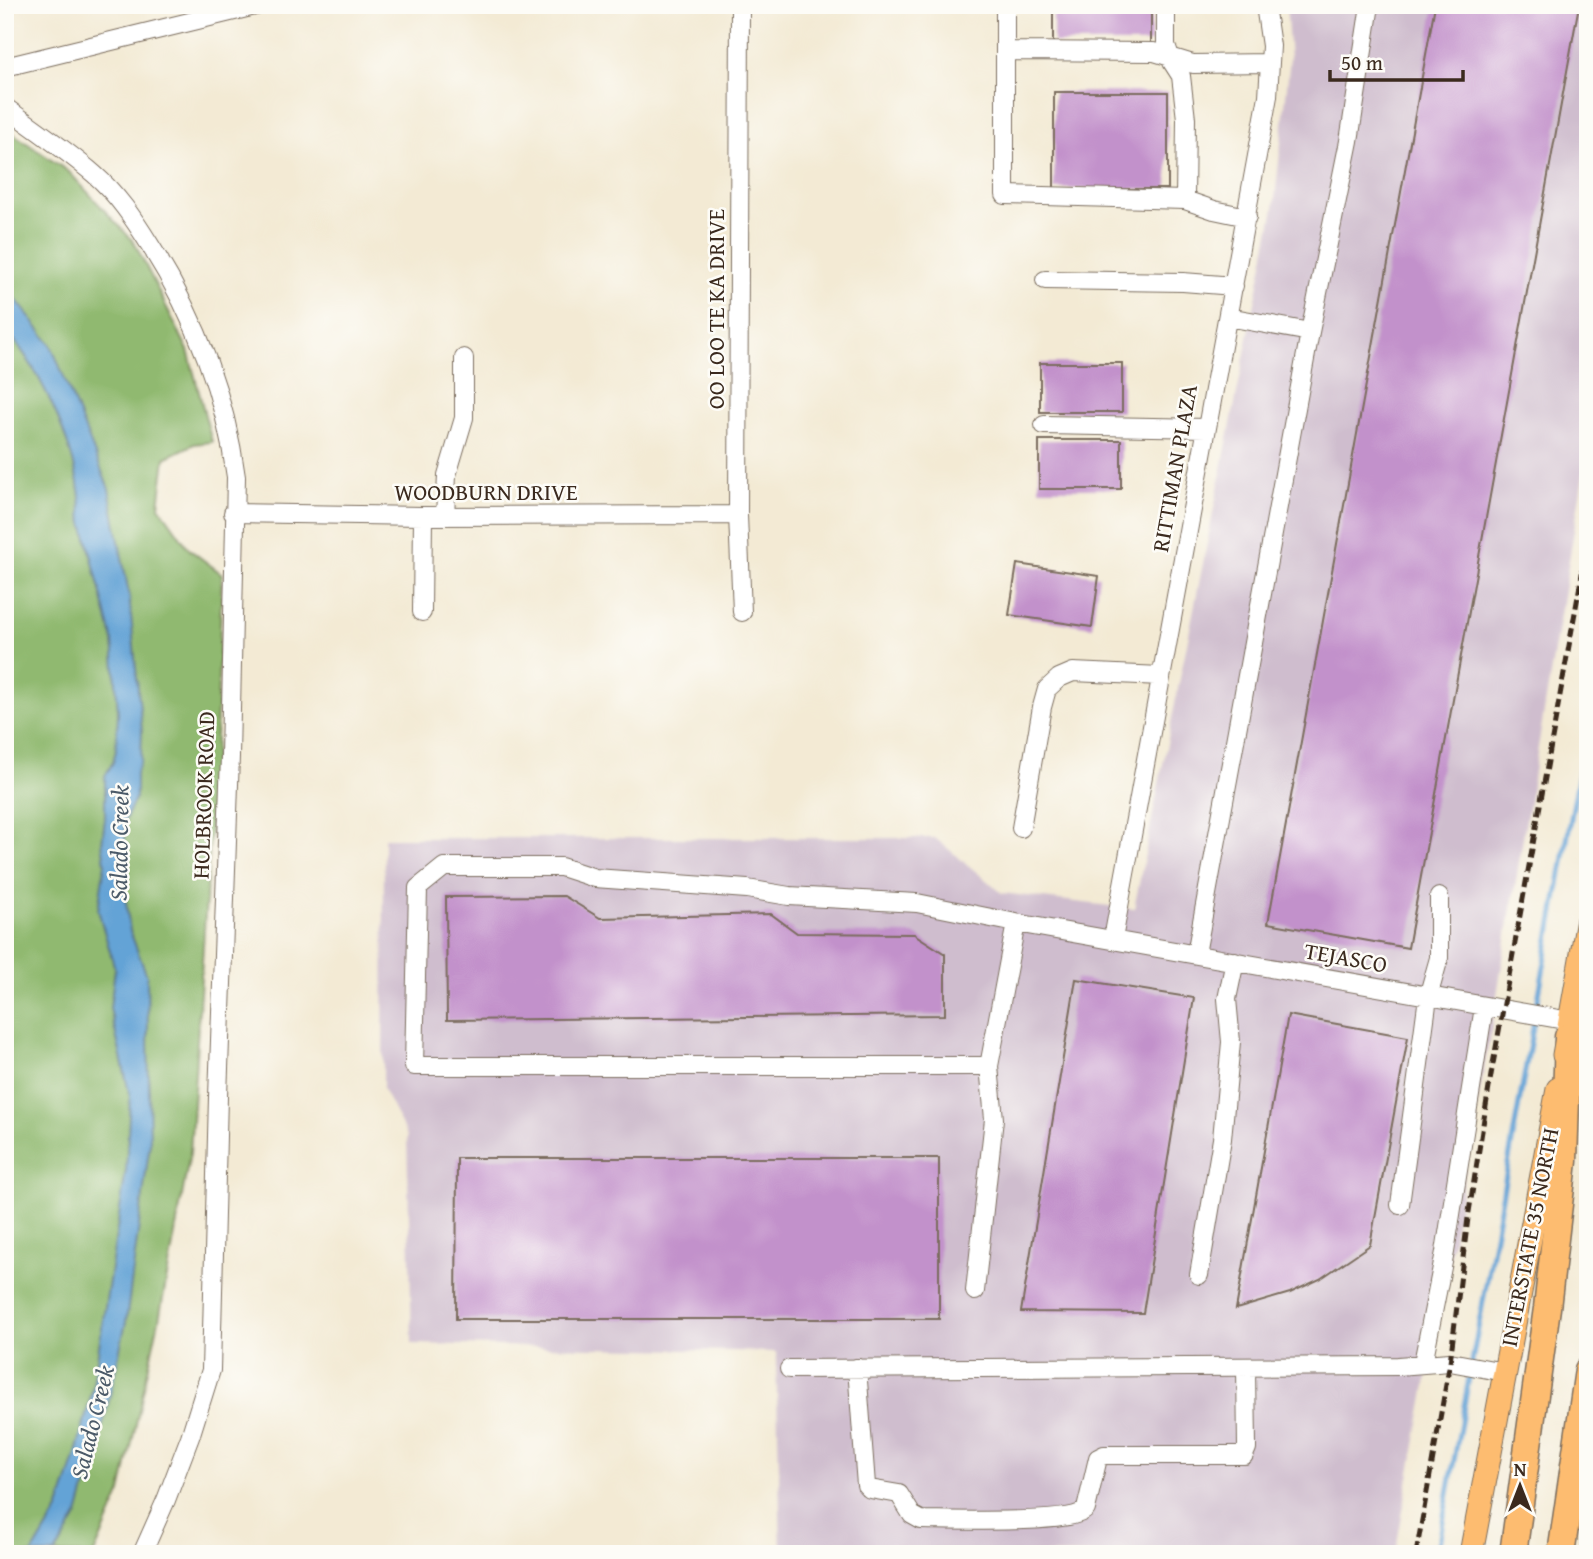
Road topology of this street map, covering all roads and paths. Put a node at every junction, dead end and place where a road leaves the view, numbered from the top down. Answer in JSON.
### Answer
{"nodes":[{"id":1,"x":259,"y":5,"type":"edge"},
{"id":2,"x":740,"y":5,"type":"edge"},
{"id":3,"x":1004,"y":5,"type":"edge"},
{"id":4,"x":1166,"y":5,"type":"edge"},
{"id":5,"x":1265,"y":5,"type":"edge"},
{"id":6,"x":1370,"y":5,"type":"edge"},
{"id":7,"x":1005,"y":51,"type":"junction"},
{"id":8,"x":1171,"y":59,"type":"junction"},
{"id":9,"x":1270,"y":62,"type":"junction"},
{"id":10,"x":5,"y":67,"type":"edge"},
{"id":11,"x":5,"y":107,"type":"edge"},
{"id":12,"x":1185,"y":200,"type":"junction"},
{"id":13,"x":1247,"y":217,"type":"junction"},
{"id":14,"x":1045,"y":280,"type":"dead end"},
{"id":15,"x":1234,"y":286,"type":"junction"},
{"id":16,"x":1228,"y":317,"type":"junction"},
{"id":17,"x":1310,"y":332,"type":"junction"},
{"id":18,"x":464,"y":358,"type":"dead end"},
{"id":19,"x":1044,"y":425,"type":"dead end"},
{"id":20,"x":1207,"y":428,"type":"junction"},
{"id":21,"x":233,"y":513,"type":"junction"},
{"id":22,"x":738,"y":515,"type":"junction"},
{"id":23,"x":423,"y":516,"type":"junction"},
{"id":24,"x":445,"y":516,"type":"junction"},
{"id":25,"x":422,"y":612,"type":"dead end"},
{"id":26,"x":742,"y":612,"type":"dead end"},
{"id":27,"x":1161,"y":676,"type":"junction"},
{"id":28,"x":1020,"y":828,"type":"dead end"},
{"id":29,"x":1439,"y":897,"type":"dead end"},
{"id":30,"x":1588,"y":920,"type":"edge"},
{"id":31,"x":1016,"y":923,"type":"junction"},
{"id":32,"x":1113,"y":939,"type":"junction"},
{"id":33,"x":1196,"y":954,"type":"junction"},
{"id":34,"x":1235,"y":961,"type":"junction"},
{"id":35,"x":1428,"y":997,"type":"junction"},
{"id":36,"x":1483,"y":1007,"type":"junction"},
{"id":37,"x":1569,"y":1029,"type":"junction"},
{"id":38,"x":989,"y":1066,"type":"junction"},
{"id":39,"x":1400,"y":1205,"type":"dead end"},
{"id":40,"x":1199,"y":1275,"type":"dead end"},
{"id":41,"x":975,"y":1292,"type":"dead end"},
{"id":42,"x":1423,"y":1363,"type":"junction"},
{"id":43,"x":1246,"y":1367,"type":"junction"},
{"id":44,"x":789,"y":1368,"type":"dead end"},
{"id":45,"x":857,"y":1368,"type":"junction"},
{"id":46,"x":1588,"y":1370,"type":"edge"},
{"id":47,"x":1504,"y":1372,"type":"junction"},
{"id":48,"x":142,"y":1554,"type":"edge"},
{"id":49,"x":1471,"y":1554,"type":"edge"},
{"id":50,"x":1513,"y":1554,"type":"edge"},
{"id":51,"x":1561,"y":1554,"type":"edge"}],
"edges":[{"from":1,"to":10,"type":"street"},
{"from":2,"to":22,"type":"street","name":"OO LOO TE KA DRIVE"},
{"from":3,"to":7,"type":"street"},
{"from":4,"to":8,"type":"street"},
{"from":5,"to":9,"type":"street","name":"RITTIMAN PLAZA"},
{"from":6,"to":17,"type":"street"},
{"from":7,"to":8,"type":"street"},
{"from":7,"to":12,"type":"street"},
{"from":8,"to":9,"type":"street"},
{"from":8,"to":12,"type":"street"},
{"from":9,"to":13,"type":"street","name":"RITTIMAN PLAZA"},
{"from":11,"to":21,"type":"street","name":"HOLBROOK ROAD"},
{"from":12,"to":13,"type":"street"},
{"from":13,"to":15,"type":"street","name":"RITTIMAN PLAZA"},
{"from":14,"to":15,"type":"street"},
{"from":15,"to":16,"type":"street","name":"RITTIMAN PLAZA"},
{"from":16,"to":17,"type":"street"},
{"from":16,"to":20,"type":"street","name":"RITTIMAN PLAZA"},
{"from":17,"to":33,"type":"street"},
{"from":18,"to":24,"type":"street"},
{"from":19,"to":20,"type":"street"},
{"from":20,"to":27,"type":"street","name":"RITTIMAN PLAZA"},
{"from":21,"to":23,"type":"street","name":"WOODBURN DRIVE"},
{"from":21,"to":48,"type":"street","name":"HOLBROOK ROAD"},
{"from":22,"to":24,"type":"street","name":"WOODBURN DRIVE"},
{"from":22,"to":26,"type":"street","name":"OO LOO TE KA DRIVE"},
{"from":23,"to":24,"type":"street","name":"WOODBURN DRIVE"},
{"from":23,"to":25,"type":"street"},
{"from":27,"to":28,"type":"street"},
{"from":27,"to":32,"type":"street","name":"RITTIMAN PLAZA"},
{"from":29,"to":35,"type":"street"},
{"from":30,"to":37,"type":"main road","name":"INTERSTATE 35 NORTH"},
{"from":31,"to":32,"type":"street","name":"TEJASCO"},
{"from":31,"to":38,"type":"street"},
{"from":31,"to":38,"type":"street","name":"TEJASCO"},
{"from":32,"to":33,"type":"street","name":"TEJASCO"},
{"from":33,"to":34,"type":"street","name":"TEJASCO"},
{"from":34,"to":35,"type":"street","name":"TEJASCO"},
{"from":34,"to":40,"type":"street"},
{"from":35,"to":36,"type":"street","name":"TEJASCO"},
{"from":35,"to":39,"type":"street"},
{"from":36,"to":37,"type":"street","name":"TEJASCO"},
{"from":36,"to":42,"type":"street"},
{"from":37,"to":47,"type":"main road","name":"INTERSTATE 35 NORTH"},
{"from":37,"to":50,"type":"highway"},
{"from":38,"to":41,"type":"street"},
{"from":42,"to":43,"type":"street"},
{"from":42,"to":47,"type":"street"},
{"from":43,"to":45,"type":"street"},
{"from":43,"to":45,"type":"street"},
{"from":44,"to":45,"type":"street"},
{"from":46,"to":51,"type":"highway"},
{"from":47,"to":49,"type":"main road","name":"INTERSTATE 35 NORTH"}]}
